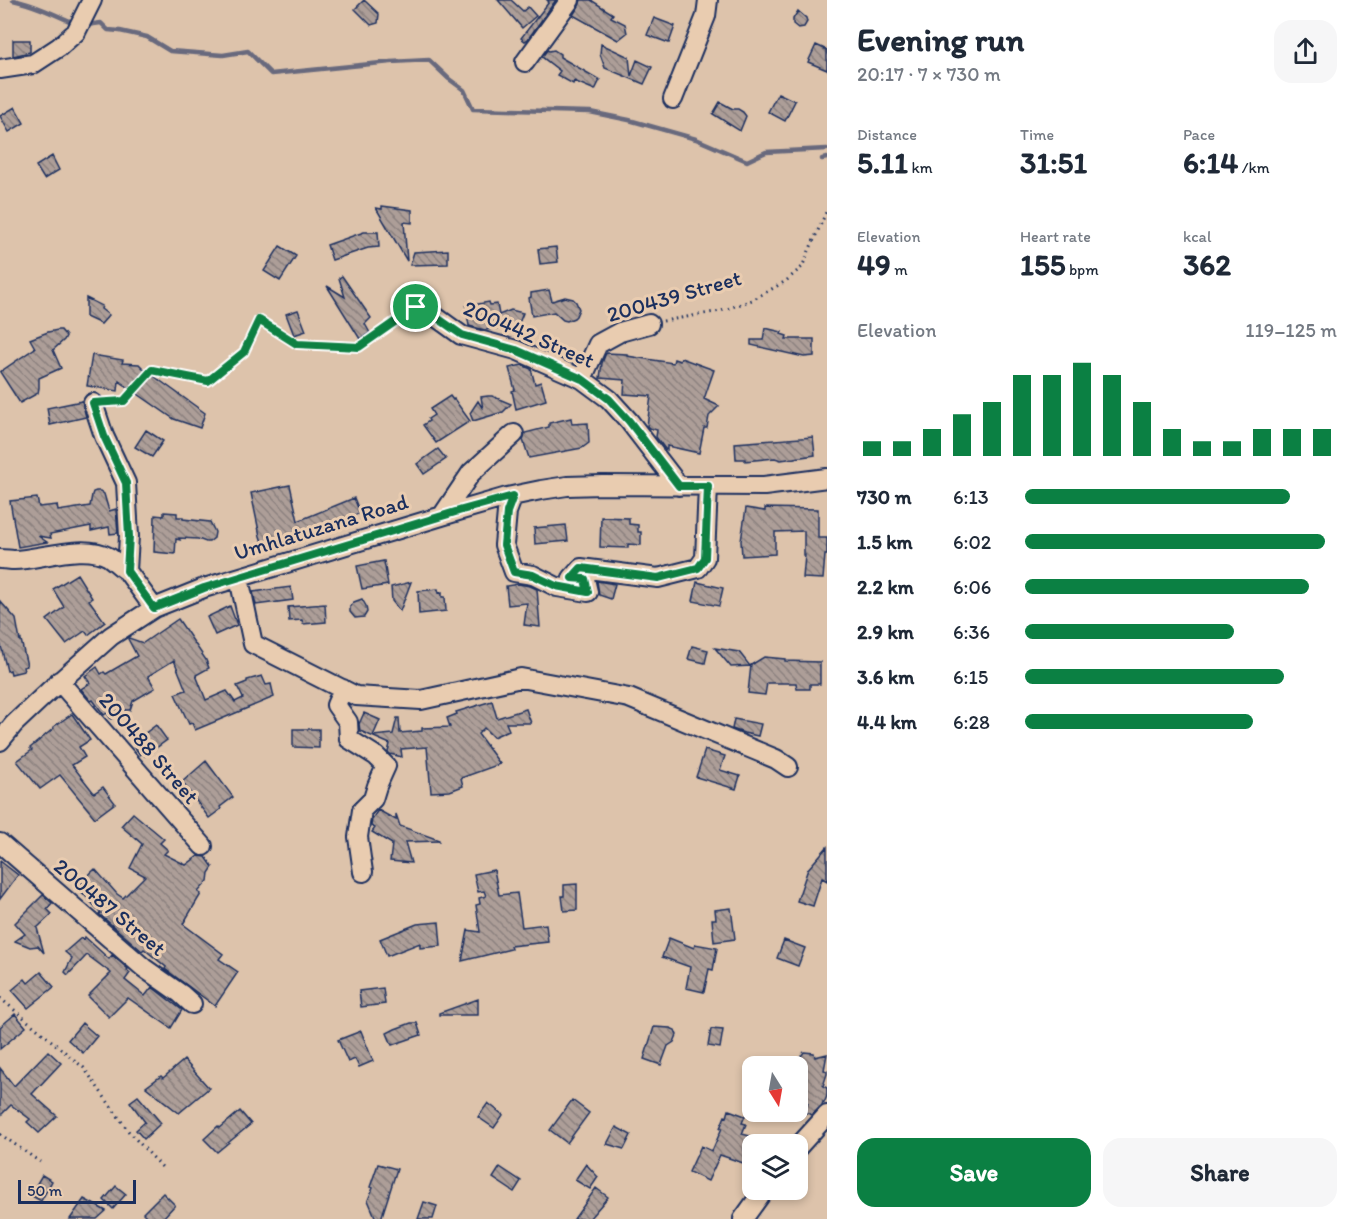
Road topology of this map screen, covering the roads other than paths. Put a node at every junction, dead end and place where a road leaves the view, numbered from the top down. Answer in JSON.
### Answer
{"nodes":[{"id":1,"x":92,"y":0,"type":"edge"},
{"id":2,"x":570,"y":0,"type":"edge"},
{"id":3,"x":708,"y":0,"type":"edge"},
{"id":4,"x":525,"y":62,"type":"dead end"},
{"id":5,"x":0,"y":69,"type":"edge"},
{"id":6,"x":673,"y":99,"type":"dead end"},
{"id":7,"x":436,"y":317,"type":"road end"},
{"id":8,"x":650,"y":324,"type":"road end"},
{"id":9,"x":582,"y":379,"type":"junction"},
{"id":10,"x":93,"y":403,"type":"road end"},
{"id":11,"x":514,"y":434,"type":"dead end"},
{"id":12,"x":827,"y":478,"type":"edge"},
{"id":13,"x":679,"y":486,"type":"junction"},
{"id":14,"x":708,"y":486,"type":"junction"},
{"id":15,"x":513,"y":496,"type":"junction"},
{"id":16,"x":442,"y":516,"type":"junction"},
{"id":17,"x":0,"y":559,"type":"edge"},
{"id":18,"x":127,"y":571,"type":"junction"},
{"id":19,"x":239,"y":578,"type":"junction"},
{"id":20,"x":154,"y":608,"type":"junction"},
{"id":21,"x":60,"y":681,"type":"junction"},
{"id":22,"x":343,"y":689,"type":"junction"},
{"id":23,"x":0,"y":741,"type":"edge"},
{"id":24,"x":788,"y":767,"type":"dead end"},
{"id":25,"x":0,"y":843,"type":"edge"},
{"id":26,"x":203,"y":846,"type":"dead end"},
{"id":27,"x":363,"y":872,"type":"dead end"},
{"id":28,"x":192,"y":1004,"type":"dead end"},
{"id":29,"x":827,"y":1114,"type":"edge"},
{"id":30,"x":808,"y":1136,"type":"edge"},
{"id":31,"x":757,"y":1200,"type":"edge"},
{"id":32,"x":743,"y":1219,"type":"edge"}],
"edges":[{"from":1,"to":5,"type":"street"},
{"from":2,"to":4,"type":"street"},
{"from":3,"to":6,"type":"street"},
{"from":7,"to":9,"type":"street","name":"200442 Street"},
{"from":8,"to":9,"type":"street","name":"200439 Street"},
{"from":9,"to":13,"type":"street","name":"200442 Street"},
{"from":10,"to":18,"type":"street"},
{"from":11,"to":16,"type":"street"},
{"from":12,"to":14,"type":"street","name":"Umhlatuzana Road"},
{"from":13,"to":14,"type":"street","name":"Umhlatuzana Road"},
{"from":13,"to":15,"type":"street","name":"Umhlatuzana Road"},
{"from":14,"to":15,"type":"street"},
{"from":15,"to":16,"type":"street","name":"Umhlatuzana Road"},
{"from":16,"to":19,"type":"street","name":"Umhlatuzana Road"},
{"from":17,"to":18,"type":"street"},
{"from":18,"to":20,"type":"street"},
{"from":19,"to":20,"type":"street","name":"Umhlatuzana Road"},
{"from":19,"to":22,"type":"street"},
{"from":20,"to":21,"type":"street","name":"Umhlatuzana Road"},
{"from":21,"to":23,"type":"street","name":"Umhlatuzana Road"},
{"from":21,"to":26,"type":"street","name":"200488 Street"},
{"from":22,"to":24,"type":"street"},
{"from":22,"to":27,"type":"street"},
{"from":25,"to":28,"type":"street","name":"200487 Street"},
{"from":29,"to":30,"type":"street"},
{"from":31,"to":32,"type":"street"}]}
